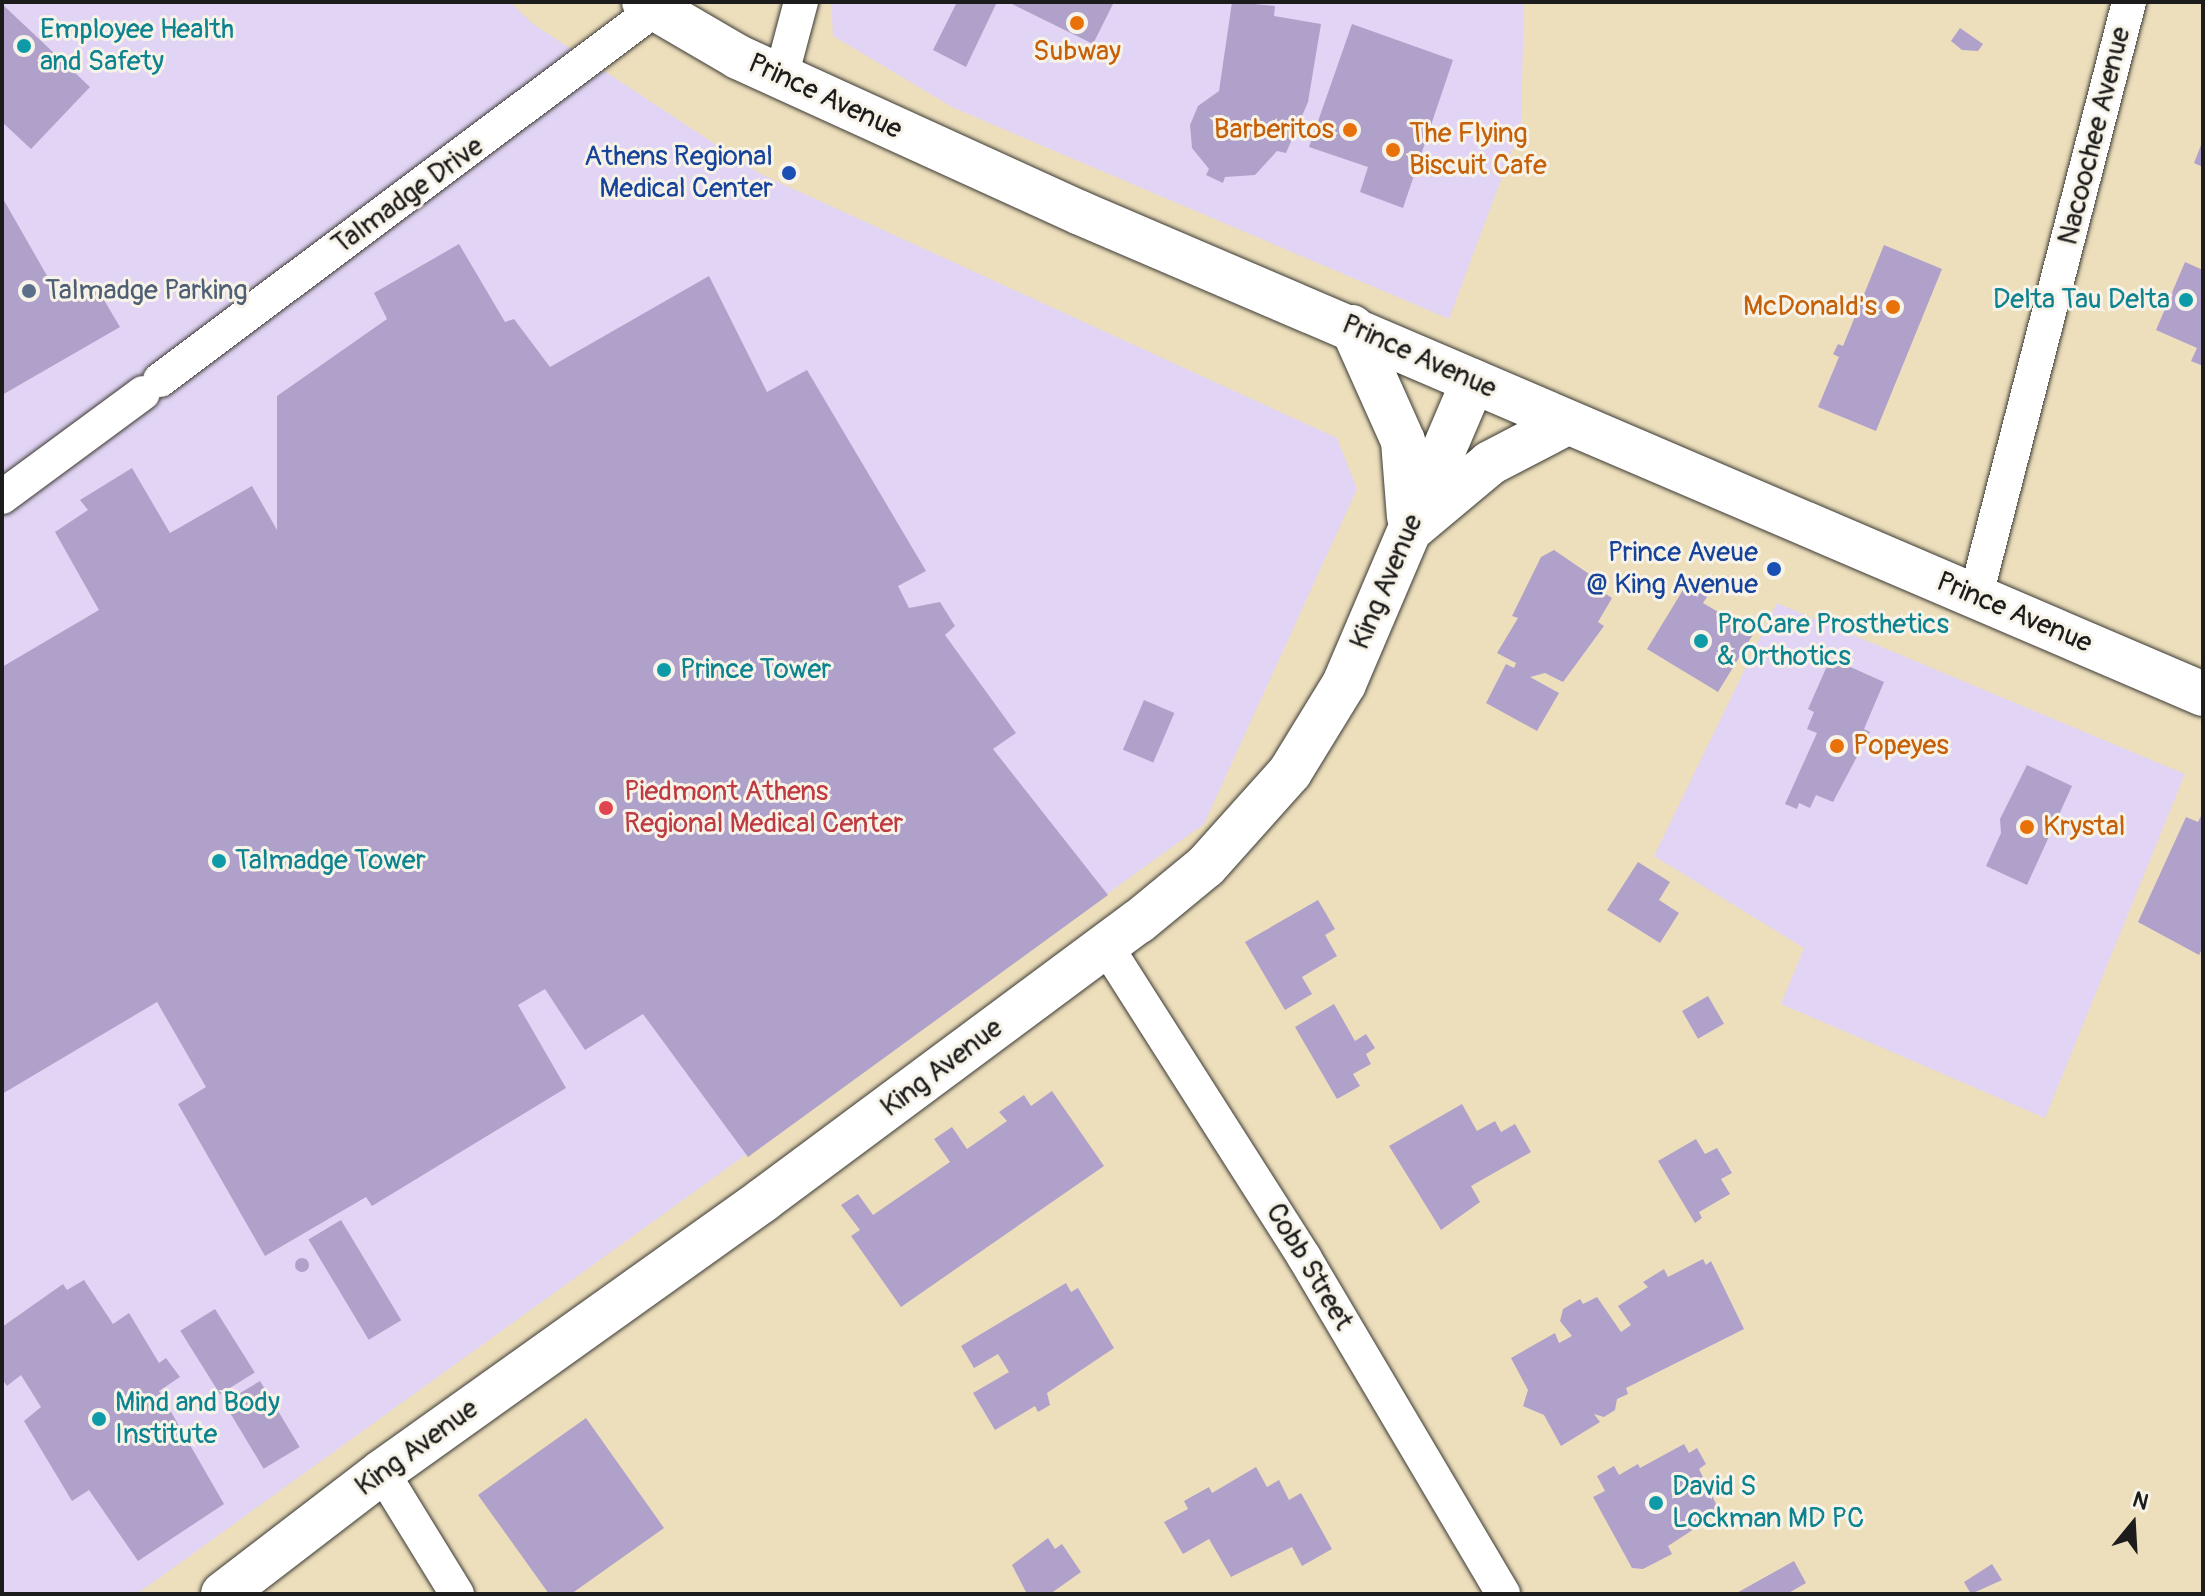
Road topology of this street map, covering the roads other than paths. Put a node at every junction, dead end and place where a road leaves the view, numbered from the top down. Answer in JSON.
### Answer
{"nodes":[{"id":1,"x":801,"y":2,"type":"edge"},
{"id":2,"x":2129,"y":2,"type":"edge"},
{"id":3,"x":649,"y":6,"type":"edge"},
{"id":4,"x":781,"y":77,"type":"junction"},
{"id":5,"x":1352,"y":327,"type":"junction"},
{"id":6,"x":1473,"y":381,"type":"junction"},
{"id":7,"x":1567,"y":423,"type":"junction"},
{"id":8,"x":2,"y":497,"type":"edge"},
{"id":9,"x":1409,"y":531,"type":"junction"},
{"id":10,"x":1976,"y":595,"type":"junction"},
{"id":11,"x":2203,"y":694,"type":"edge"},
{"id":12,"x":1106,"y":946,"type":"junction"},
{"id":13,"x":382,"y":1472,"type":"junction"},
{"id":14,"x":223,"y":1594,"type":"edge"},
{"id":15,"x":457,"y":1594,"type":"edge"},
{"id":16,"x":1503,"y":1594,"type":"edge"}],
"edges":[{"from":1,"to":4,"type":"street"},
{"from":2,"to":10,"type":"street","name":"Nacoochee Avenue"},
{"from":3,"to":4,"type":"main road","name":"Prince Avenue"},
{"from":3,"to":8,"type":"street","name":"Talmadge Drive"},
{"from":4,"to":5,"type":"main road","name":"Prince Avenue"},
{"from":5,"to":6,"type":"main road","name":"Prince Avenue"},
{"from":5,"to":9,"type":"main road"},
{"from":6,"to":7,"type":"main road","name":"Prince Avenue"},
{"from":6,"to":9,"type":"main road","name":"King Avenue"},
{"from":7,"to":9,"type":"main road"},
{"from":7,"to":10,"type":"main road","name":"Prince Avenue"},
{"from":9,"to":12,"type":"main road","name":"King Avenue"},
{"from":10,"to":11,"type":"main road","name":"Prince Avenue"},
{"from":12,"to":13,"type":"main road","name":"King Avenue"},
{"from":12,"to":16,"type":"street","name":"Cobb Street"},
{"from":13,"to":14,"type":"main road","name":"King Avenue"},
{"from":13,"to":15,"type":"street"}]}
